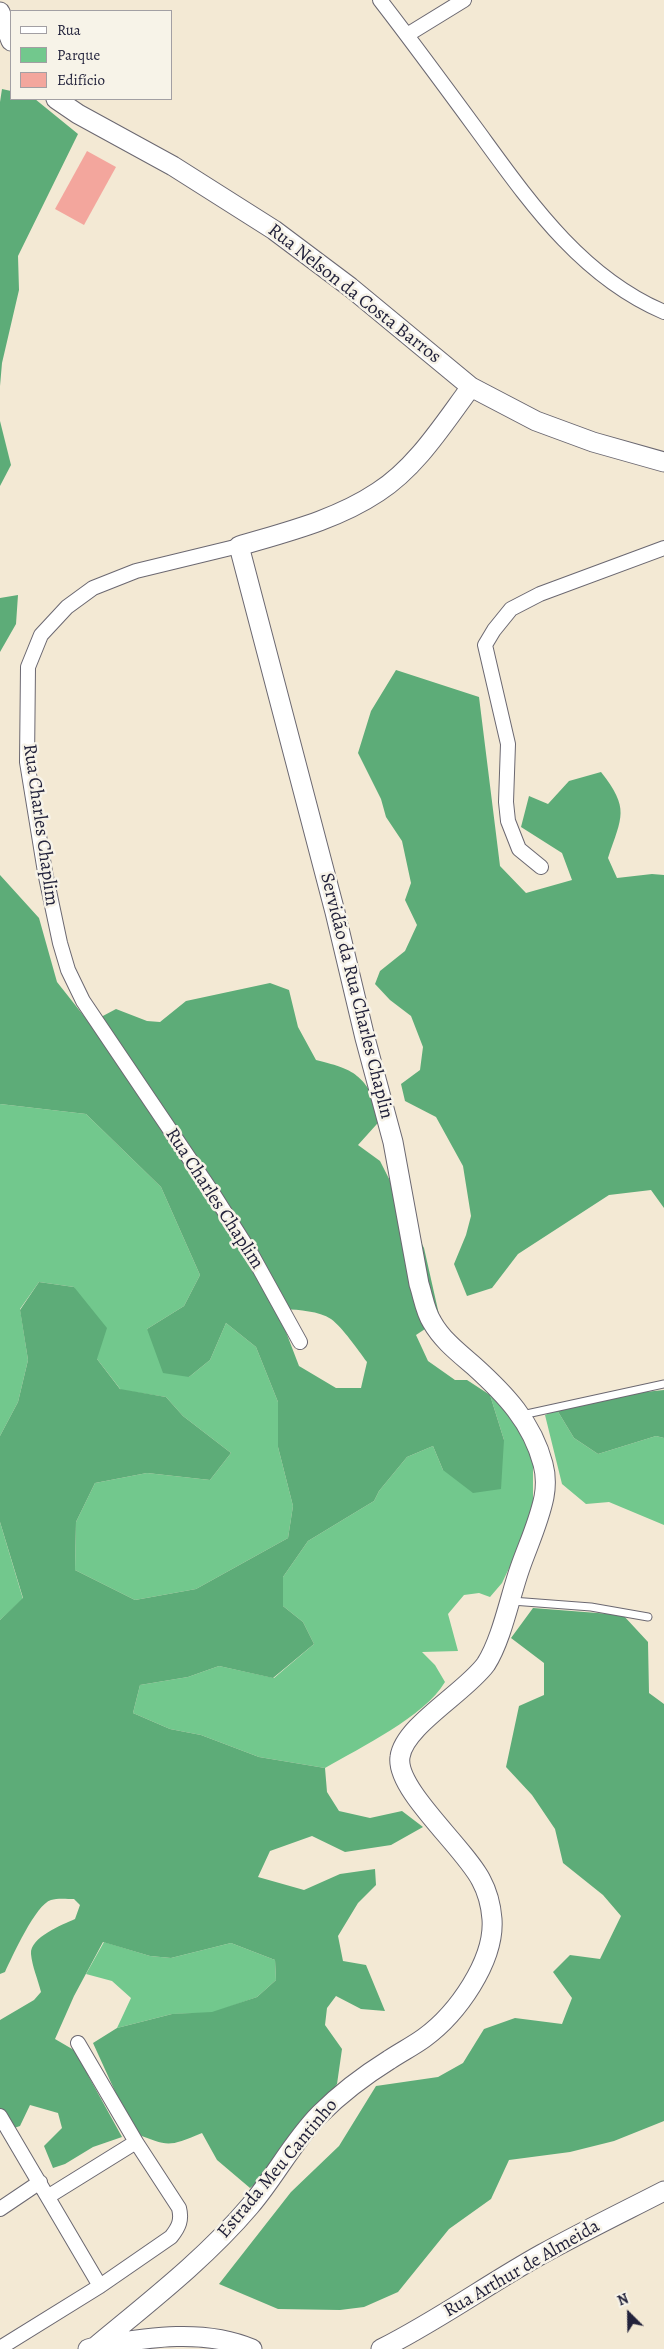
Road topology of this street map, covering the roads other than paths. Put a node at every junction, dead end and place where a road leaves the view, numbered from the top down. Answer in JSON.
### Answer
{"nodes":[{"id":1,"x":380,"y":0,"type":"edge"},
{"id":2,"x":464,"y":0,"type":"edge"},
{"id":3,"x":0,"y":12,"type":"edge"},
{"id":4,"x":407,"y":35,"type":"junction"},
{"id":5,"x":10,"y":38,"type":"edge"},
{"id":6,"x":57,"y":100,"type":"edge"},
{"id":7,"x":664,"y":312,"type":"edge"},
{"id":8,"x":471,"y":387,"type":"junction"},
{"id":9,"x":664,"y":462,"type":"edge"},
{"id":10,"x":239,"y":546,"type":"junction"},
{"id":11,"x":664,"y":548,"type":"edge"},
{"id":12,"x":541,"y":867,"type":"dead end"},
{"id":13,"x":300,"y":1342,"type":"dead end"},
{"id":14,"x":664,"y":1384,"type":"edge"},
{"id":15,"x":522,"y":1415,"type":"junction"},
{"id":16,"x":509,"y":1601,"type":"junction"},
{"id":17,"x":648,"y":1616,"type":"dead end"},
{"id":18,"x":78,"y":2043,"type":"dead end"},
{"id":19,"x":0,"y":2116,"type":"edge"},
{"id":20,"x":136,"y":2142,"type":"junction"},
{"id":21,"x":40,"y":2182,"type":"junction"},
{"id":22,"x":664,"y":2191,"type":"edge"},
{"id":23,"x":49,"y":2196,"type":"junction"},
{"id":24,"x":0,"y":2209,"type":"edge"},
{"id":25,"x":100,"y":2286,"type":"junction"},
{"id":26,"x":0,"y":2348,"type":"edge"},
{"id":27,"x":92,"y":2348,"type":"edge"},
{"id":28,"x":252,"y":2349,"type":"edge"},
{"id":29,"x":381,"y":2349,"type":"edge"}],
"edges":[{"from":1,"to":4,"type":"street"},
{"from":2,"to":4,"type":"street"},
{"from":3,"to":5,"type":"street"},
{"from":4,"to":7,"type":"street"},
{"from":6,"to":8,"type":"street","name":"Rua Nelson da Costa Barros"},
{"from":8,"to":9,"type":"street","name":"Rua Nelson da Costa Barros"},
{"from":8,"to":10,"type":"street","name":"Rua Charles Chaplim"},
{"from":10,"to":13,"type":"street","name":"Rua Charles Chaplim"},
{"from":10,"to":15,"type":"street","name":"Servidão da Rua Charles Chaplin"},
{"from":11,"to":12,"type":"street"},
{"from":14,"to":15,"type":"lane"},
{"from":15,"to":16,"type":"street","name":"Estrada Meu Cantinho"},
{"from":16,"to":17,"type":"lane"},
{"from":16,"to":27,"type":"street","name":"Estrada Meu Cantinho"},
{"from":18,"to":20,"type":"street"},
{"from":19,"to":21,"type":"street"},
{"from":20,"to":23,"type":"street"},
{"from":20,"to":25,"type":"street"},
{"from":21,"to":23,"type":"street"},
{"from":21,"to":24,"type":"street"},
{"from":22,"to":29,"type":"street","name":"Rua Arthur de Almeida"},
{"from":23,"to":25,"type":"street"},
{"from":25,"to":26,"type":"street"},
{"from":27,"to":28,"type":"street"}]}
